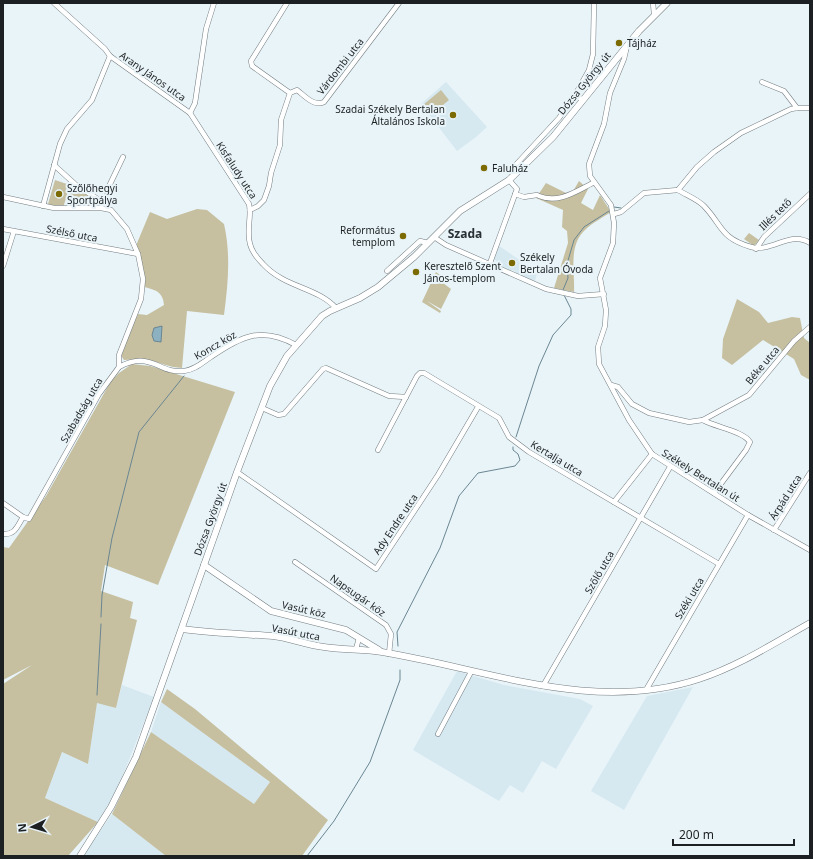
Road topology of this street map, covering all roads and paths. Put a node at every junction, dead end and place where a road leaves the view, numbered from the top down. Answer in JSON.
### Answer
{"nodes":[{"id":1,"x":54,"y":3,"type":"edge"},
{"id":2,"x":214,"y":3,"type":"edge"},
{"id":3,"x":287,"y":3,"type":"edge"},
{"id":4,"x":399,"y":3,"type":"edge"},
{"id":5,"x":594,"y":3,"type":"edge"},
{"id":6,"x":653,"y":3,"type":"edge"},
{"id":7,"x":666,"y":3,"type":"edge"},
{"id":8,"x":654,"y":14,"type":"junction"},
{"id":9,"x":627,"y":46,"type":"junction"},
{"id":10,"x":110,"y":56,"type":"junction"},
{"id":11,"x":762,"y":82,"type":"dead end"},
{"id":12,"x":290,"y":93,"type":"junction"},
{"id":13,"x":575,"y":95,"type":"junction"},
{"id":14,"x":583,"y":100,"type":"junction"},
{"id":15,"x":797,"y":108,"type":"junction"},
{"id":16,"x":810,"y":108,"type":"edge"},
{"id":17,"x":190,"y":113,"type":"junction"},
{"id":18,"x":123,"y":157,"type":"dead end"},
{"id":19,"x":54,"y":165,"type":"junction"},
{"id":20,"x":515,"y":174,"type":"junction"},
{"id":21,"x":510,"y":180,"type":"junction"},
{"id":22,"x":593,"y":183,"type":"junction"},
{"id":23,"x":678,"y":190,"type":"junction"},
{"id":24,"x":810,"y":194,"type":"edge"},
{"id":25,"x":514,"y":196,"type":"junction"},
{"id":26,"x":3,"y":197,"type":"edge"},
{"id":27,"x":101,"y":201,"type":"junction"},
{"id":28,"x":43,"y":206,"type":"junction"},
{"id":29,"x":101,"y":208,"type":"junction"},
{"id":30,"x":250,"y":210,"type":"junction"},
{"id":31,"x":614,"y":214,"type":"junction"},
{"id":32,"x":3,"y":229,"type":"edge"},
{"id":33,"x":14,"y":231,"type":"junction"},
{"id":34,"x":434,"y":237,"type":"junction"},
{"id":35,"x":428,"y":243,"type":"junction"},
{"id":36,"x":810,"y":243,"type":"edge"},
{"id":37,"x":756,"y":249,"type":"junction"},
{"id":38,"x":138,"y":254,"type":"junction"},
{"id":39,"x":490,"y":263,"type":"junction"},
{"id":40,"x":3,"y":266,"type":"edge"},
{"id":41,"x":387,"y":271,"type":"dead end"},
{"id":42,"x":604,"y":294,"type":"junction"},
{"id":43,"x":336,"y":308,"type":"junction"},
{"id":44,"x":810,"y":327,"type":"edge"},
{"id":45,"x":296,"y":345,"type":"junction"},
{"id":46,"x":119,"y":367,"type":"junction"},
{"id":47,"x":611,"y":385,"type":"junction"},
{"id":48,"x":406,"y":397,"type":"junction"},
{"id":49,"x":478,"y":407,"type":"junction"},
{"id":50,"x":262,"y":408,"type":"junction"},
{"id":51,"x":704,"y":420,"type":"junction"},
{"id":52,"x":378,"y":450,"type":"dead end"},
{"id":53,"x":652,"y":454,"type":"junction"},
{"id":54,"x":670,"y":467,"type":"junction"},
{"id":55,"x":237,"y":472,"type":"junction"},
{"id":56,"x":810,"y":473,"type":"edge"},
{"id":57,"x":714,"y":493,"type":"junction"},
{"id":58,"x":614,"y":502,"type":"junction"},
{"id":59,"x":3,"y":503,"type":"edge"},
{"id":60,"x":748,"y":515,"type":"junction"},
{"id":61,"x":23,"y":517,"type":"junction"},
{"id":62,"x":640,"y":519,"type":"junction"},
{"id":63,"x":774,"y":530,"type":"junction"},
{"id":64,"x":3,"y":534,"type":"edge"},
{"id":65,"x":810,"y":550,"type":"edge"},
{"id":66,"x":295,"y":562,"type":"dead end"},
{"id":67,"x":719,"y":564,"type":"junction"},
{"id":68,"x":204,"y":565,"type":"junction"},
{"id":69,"x":810,"y":623,"type":"edge"},
{"id":70,"x":182,"y":629,"type":"junction"},
{"id":71,"x":359,"y":638,"type":"junction"},
{"id":72,"x":356,"y":649,"type":"junction"},
{"id":73,"x":385,"y":653,"type":"junction"},
{"id":74,"x":471,"y":672,"type":"junction"},
{"id":75,"x":543,"y":686,"type":"junction"},
{"id":76,"x":646,"y":690,"type":"junction"},
{"id":77,"x":438,"y":734,"type":"dead end"},
{"id":78,"x":80,"y":856,"type":"edge"}],
"edges":[{"from":1,"to":10,"type":"street","name":"Arany János utca"},
{"from":2,"to":17,"type":"street"},
{"from":3,"to":12,"type":"street"},
{"from":4,"to":12,"type":"street","name":"Várdombi utca"},
{"from":5,"to":13,"type":"street"},
{"from":6,"to":8,"type":"street"},
{"from":7,"to":8,"type":"main road","name":"Dózsa György út"},
{"from":8,"to":9,"type":"main road","name":"Dózsa György út"},
{"from":9,"to":14,"type":"main road","name":"Dózsa György út"},
{"from":9,"to":22,"type":"street","name":"Székely Bertalan út"},
{"from":10,"to":17,"type":"street","name":"Arany János utca"},
{"from":10,"to":19,"type":"street"},
{"from":11,"to":15,"type":"street"},
{"from":12,"to":30,"type":"street"},
{"from":13,"to":14,"type":"street"},
{"from":13,"to":20,"type":"street","name":"Dózsa György út"},
{"from":14,"to":20,"type":"main road","name":"Dózsa György út"},
{"from":15,"to":16,"type":"street"},
{"from":15,"to":23,"type":"street"},
{"from":17,"to":30,"type":"street","name":"Kisfaludy utca"},
{"from":18,"to":27,"type":"street"},
{"from":19,"to":27,"type":"street"},
{"from":19,"to":28,"type":"street"},
{"from":20,"to":21,"type":"main road","name":"Dózsa György út"},
{"from":21,"to":25,"type":"street"},
{"from":21,"to":34,"type":"main road","name":"Dózsa György út"},
{"from":22,"to":25,"type":"street"},
{"from":22,"to":31,"type":"street","name":"Székely Bertalan út"},
{"from":23,"to":31,"type":"street"},
{"from":23,"to":37,"type":"street"},
{"from":24,"to":37,"type":"street","name":"Illés tető"},
{"from":25,"to":39,"type":"street"},
{"from":26,"to":28,"type":"street"},
{"from":27,"to":29,"type":"street"},
{"from":28,"to":29,"type":"street"},
{"from":29,"to":38,"type":"street","name":"Szabadság utca"},
{"from":30,"to":43,"type":"street","name":"Kisfaludy utca"},
{"from":31,"to":42,"type":"street","name":"Székely Bertalan út"},
{"from":32,"to":33,"type":"street","name":"Szélső utca"},
{"from":33,"to":38,"type":"street","name":"Szélső utca"},
{"from":33,"to":40,"type":"street"},
{"from":34,"to":35,"type":"main road","name":"Dózsa György út"},
{"from":34,"to":39,"type":"street"},
{"from":35,"to":41,"type":"street","name":"Dózsa György út"},
{"from":35,"to":43,"type":"main road","name":"Dózsa György út"},
{"from":36,"to":37,"type":"street"},
{"from":38,"to":46,"type":"street","name":"Szabadság utca"},
{"from":39,"to":42,"type":"street"},
{"from":42,"to":47,"type":"street","name":"Székely Bertalan út"},
{"from":43,"to":45,"type":"main road","name":"Dózsa György út"},
{"from":44,"to":51,"type":"street","name":"Béke utca"},
{"from":45,"to":46,"type":"street","name":"Koncz köz"},
{"from":45,"to":50,"type":"main road","name":"Dózsa György út"},
{"from":46,"to":61,"type":"street","name":"Szabadság utca"},
{"from":47,"to":51,"type":"street","name":"Béke utca"},
{"from":47,"to":53,"type":"street","name":"Székely Bertalan út"},
{"from":48,"to":49,"type":"street","name":"Kertalja utca"},
{"from":48,"to":50,"type":"street"},
{"from":48,"to":52,"type":"street","name":"Kertalja utca"},
{"from":49,"to":55,"type":"street","name":"Ady Endre utca"},
{"from":49,"to":58,"type":"street","name":"Kertalja utca"},
{"from":50,"to":55,"type":"main road","name":"Dózsa György út"},
{"from":51,"to":57,"type":"street","name":"Béke utca"},
{"from":53,"to":54,"type":"street","name":"Székely Bertalan út"},
{"from":53,"to":58,"type":"street"},
{"from":54,"to":57,"type":"street","name":"Székely Bertalan út"},
{"from":54,"to":62,"type":"street","name":"Szőlő utca"},
{"from":55,"to":68,"type":"main road","name":"Dózsa György út"},
{"from":56,"to":63,"type":"street","name":"Árpád utca"},
{"from":57,"to":60,"type":"street","name":"Székely Bertalan út"},
{"from":58,"to":62,"type":"street","name":"Kertalja utca"},
{"from":59,"to":61,"type":"street"},
{"from":60,"to":63,"type":"street","name":"Székely Bertalan út"},
{"from":60,"to":67,"type":"street","name":"Széki utca"},
{"from":61,"to":64,"type":"street"},
{"from":62,"to":67,"type":"street","name":"Kertalja utca"},
{"from":62,"to":75,"type":"street","name":"Szőlő utca"},
{"from":63,"to":65,"type":"street","name":"Székely Bertalan út"},
{"from":66,"to":73,"type":"street","name":"Napsugár köz"},
{"from":67,"to":76,"type":"street","name":"Széki utca"},
{"from":68,"to":70,"type":"main road","name":"Dózsa György út"},
{"from":68,"to":71,"type":"main road","name":"Vasút köz"},
{"from":69,"to":76,"type":"main road"},
{"from":70,"to":72,"type":"main road","name":"Vasút utca"},
{"from":70,"to":78,"type":"main road","name":"Dózsa György út"},
{"from":71,"to":72,"type":"street"},
{"from":71,"to":73,"type":"main road","name":"Vasút köz"},
{"from":72,"to":73,"type":"main road","name":"Vasút utca"},
{"from":73,"to":74,"type":"main road"},
{"from":74,"to":75,"type":"main road"},
{"from":74,"to":77,"type":"street"},
{"from":75,"to":76,"type":"main road"}]}
